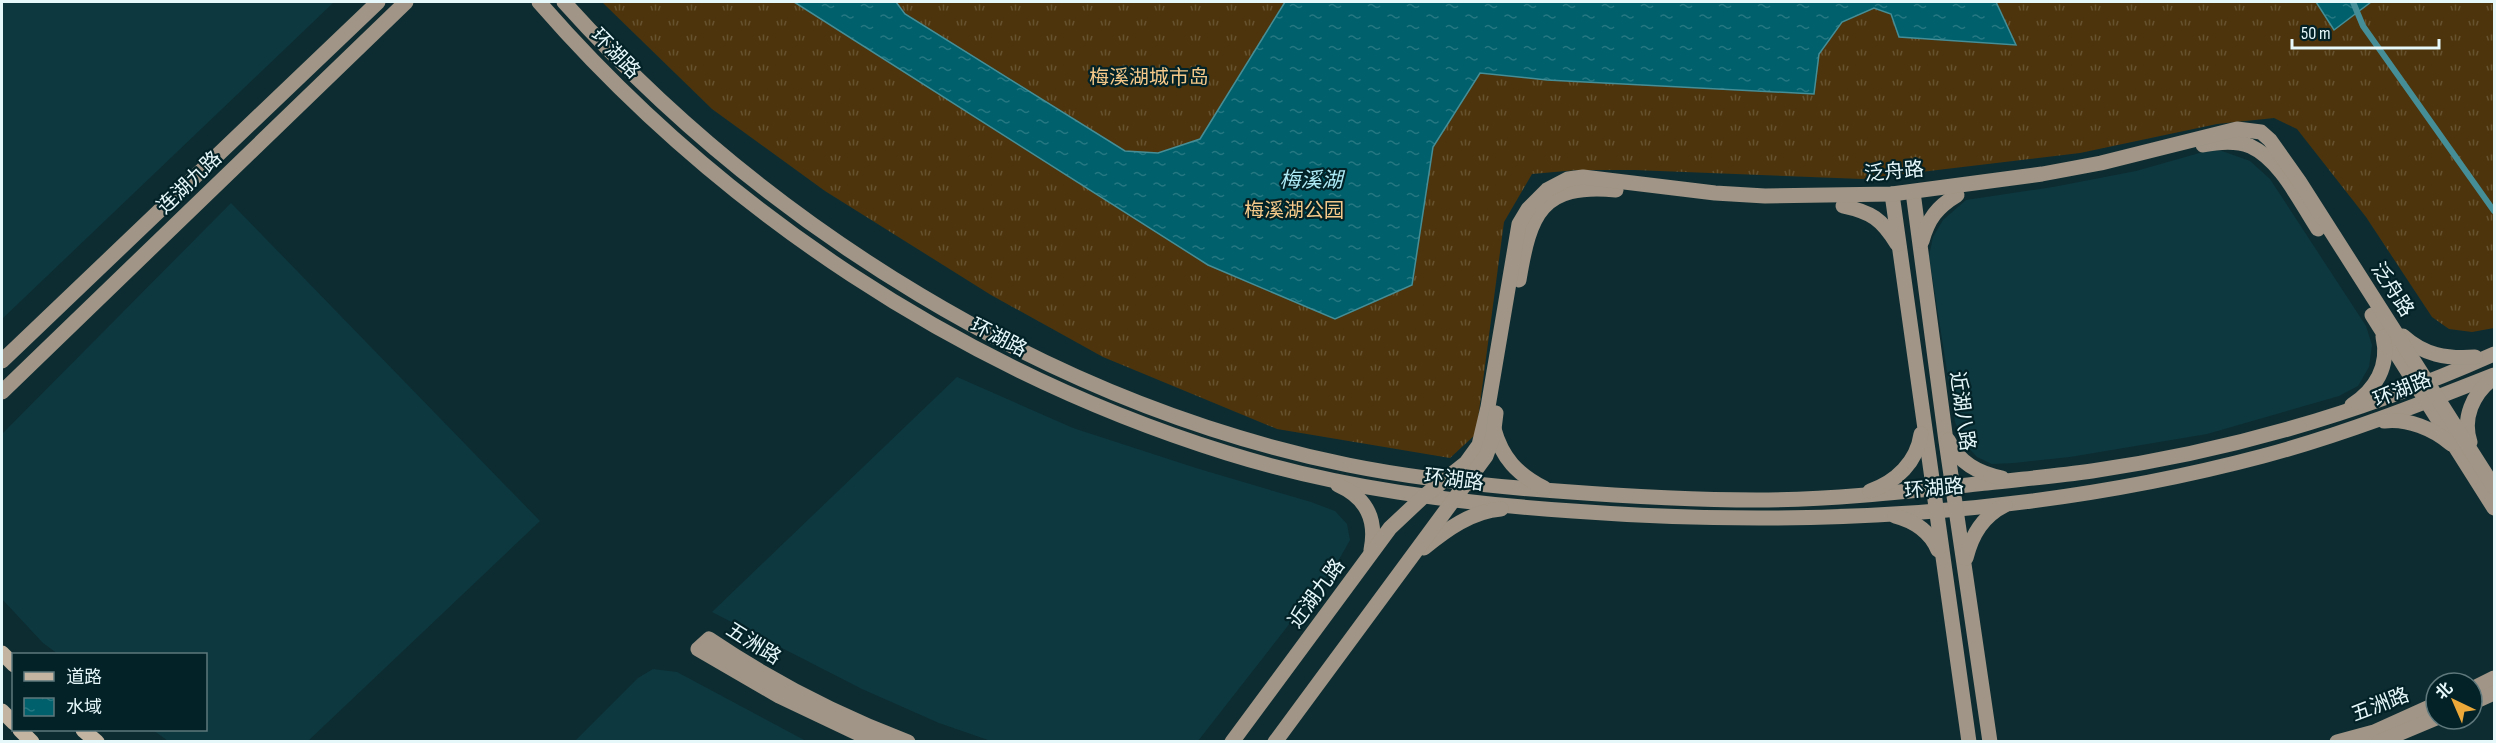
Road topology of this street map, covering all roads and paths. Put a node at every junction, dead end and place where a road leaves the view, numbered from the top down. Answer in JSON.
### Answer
{"nodes":[{"id":1,"x":378,"y":2,"type":"edge"},
{"id":2,"x":406,"y":2,"type":"edge"},
{"id":3,"x":539,"y":2,"type":"edge"},
{"id":4,"x":564,"y":2,"type":"edge"},
{"id":5,"x":1957,"y":195,"type":"junction"},
{"id":6,"x":1914,"y":197,"type":"junction"},
{"id":7,"x":1893,"y":199,"type":"junction"},
{"id":8,"x":1843,"y":206,"type":"junction"},
{"id":9,"x":1920,"y":247,"type":"junction"},
{"id":10,"x":1899,"y":248,"type":"junction"},
{"id":11,"x":2384,"y":325,"type":"junction"},
{"id":12,"x":2492,"y":355,"type":"edge"},
{"id":13,"x":2,"y":361,"type":"edge"},
{"id":14,"x":2494,"y":376,"type":"edge"},
{"id":15,"x":2422,"y":383,"type":"junction"},
{"id":16,"x":2,"y":392,"type":"edge"},
{"id":17,"x":2432,"y":400,"type":"junction"},
{"id":18,"x":2341,"y":413,"type":"junction"},
{"id":19,"x":1923,"y":422,"type":"junction"},
{"id":20,"x":2373,"y":423,"type":"junction"},
{"id":21,"x":1494,"y":427,"type":"junction"},
{"id":22,"x":1945,"y":433,"type":"junction"},
{"id":23,"x":1479,"y":445,"type":"junction"},
{"id":24,"x":2458,"y":452,"type":"junction"},
{"id":25,"x":2475,"y":457,"type":"junction"},
{"id":26,"x":1325,"y":478,"type":"junction"},
{"id":27,"x":1421,"y":478,"type":"junction"},
{"id":28,"x":2010,"y":480,"type":"junction"},
{"id":29,"x":1445,"y":481,"type":"junction"},
{"id":30,"x":1467,"y":483,"type":"junction"},
{"id":31,"x":1953,"y":487,"type":"junction"},
{"id":32,"x":2494,"y":488,"type":"edge"},
{"id":33,"x":1550,"y":490,"type":"junction"},
{"id":34,"x":1932,"y":490,"type":"junction"},
{"id":35,"x":1862,"y":494,"type":"junction"},
{"id":36,"x":1423,"y":497,"type":"junction"},
{"id":37,"x":1454,"y":500,"type":"junction"},
{"id":38,"x":2012,"y":501,"type":"junction"},
{"id":39,"x":1521,"y":508,"type":"junction"},
{"id":40,"x":1956,"y":508,"type":"junction"},
{"id":41,"x":2494,"y":508,"type":"edge"},
{"id":42,"x":1935,"y":510,"type":"junction"},
{"id":43,"x":1871,"y":513,"type":"junction"},
{"id":44,"x":1370,"y":555,"type":"junction"},
{"id":45,"x":1942,"y":561,"type":"junction"},
{"id":46,"x":1965,"y":564,"type":"junction"},
{"id":47,"x":1400,"y":571,"type":"junction"},
{"id":48,"x":2424,"y":709,"type":"edge"},
{"id":49,"x":2424,"y":723,"type":"edge"},
{"id":50,"x":85,"y":731,"type":"edge"},
{"id":51,"x":97,"y":741,"type":"edge"},
{"id":52,"x":876,"y":741,"type":"edge"},
{"id":53,"x":908,"y":741,"type":"edge"},
{"id":54,"x":1232,"y":741,"type":"edge"},
{"id":55,"x":1275,"y":741,"type":"edge"},
{"id":56,"x":1969,"y":741,"type":"edge"},
{"id":57,"x":1990,"y":741,"type":"edge"},
{"id":58,"x":2337,"y":741,"type":"edge"},
{"id":59,"x":2379,"y":741,"type":"edge"}],
"edges":[{"from":1,"to":13,"type":"main road","name":"连湖九路"},
{"from":2,"to":16,"type":"main road","name":"连湖九路"},
{"from":3,"to":26,"type":"main road","name":"环湖路"},
{"from":4,"to":27,"type":"main road","name":"环湖路"},
{"from":5,"to":6,"type":"main road","name":"泛舟路"},
{"from":5,"to":9,"type":"main road"},
{"from":5,"to":11,"type":"main road","name":"泛舟路"},
{"from":6,"to":7,"type":"main road","name":"泛舟路"},
{"from":6,"to":9,"type":"main road","name":"近湖八路"},
{"from":6,"to":11,"type":"main road","name":"泛舟路"},
{"from":7,"to":8,"type":"main road","name":"泛舟路"},
{"from":7,"to":10,"type":"main road"},
{"from":7,"to":23,"type":"main road","name":"泛舟路"},
{"from":8,"to":10,"type":"main road"},
{"from":8,"to":21,"type":"main road","name":"泛舟路"},
{"from":9,"to":22,"type":"main road","name":"近湖八路"},
{"from":10,"to":19,"type":"main road"},
{"from":11,"to":12,"type":"main road"},
{"from":11,"to":15,"type":"main road","name":"泛舟路"},
{"from":11,"to":18,"type":"main road"},
{"from":12,"to":15,"type":"main road","name":"环湖路"},
{"from":14,"to":17,"type":"main road","name":"环湖路"},
{"from":14,"to":25,"type":"main road"},
{"from":15,"to":17,"type":"main road","name":"泛舟路"},
{"from":15,"to":18,"type":"main road","name":"环湖路"},
{"from":17,"to":20,"type":"main road","name":"环湖路"},
{"from":17,"to":24,"type":"main road"},
{"from":17,"to":25,"type":"main road"},
{"from":18,"to":28,"type":"main road","name":"环湖路"},
{"from":19,"to":34,"type":"main road"},
{"from":19,"to":35,"type":"main road"},
{"from":20,"to":24,"type":"main road"},
{"from":20,"to":38,"type":"main road","name":"环湖路"},
{"from":21,"to":30,"type":"main road","name":"泛舟路"},
{"from":21,"to":33,"type":"main road"},
{"from":22,"to":28,"type":"main road"},
{"from":22,"to":31,"type":"main road","name":"近湖八路"},
{"from":23,"to":27,"type":"main road"},
{"from":23,"to":29,"type":"main road","name":"泛舟路"},
{"from":24,"to":41,"type":"main road"},
{"from":25,"to":32,"type":"main road"},
{"from":26,"to":36,"type":"main road","name":"环湖路"},
{"from":26,"to":44,"type":"main road"},
{"from":27,"to":29,"type":"main road","name":"环湖路"},
{"from":28,"to":31,"type":"main road","name":"环湖路"},
{"from":29,"to":30,"type":"main road","name":"环湖路"},
{"from":29,"to":36,"type":"main road","name":"近湖九路"},
{"from":30,"to":33,"type":"main road","name":"环湖路"},
{"from":30,"to":37,"type":"main road"},
{"from":31,"to":34,"type":"main road","name":"环湖路"},
{"from":31,"to":40,"type":"main road","name":"近湖八路"},
{"from":33,"to":35,"type":"main road","name":"环湖路"},
{"from":34,"to":35,"type":"main road","name":"环湖路"},
{"from":34,"to":42,"type":"main road"},
{"from":36,"to":37,"type":"main road","name":"环湖路"},
{"from":36,"to":44,"type":"main road","name":"近湖九路"},
{"from":37,"to":39,"type":"main road","name":"环湖路"},
{"from":37,"to":47,"type":"main road"},
{"from":38,"to":40,"type":"main road","name":"环湖路"},
{"from":38,"to":46,"type":"main road"},
{"from":39,"to":43,"type":"main road","name":"环湖路"},
{"from":39,"to":47,"type":"main road"},
{"from":40,"to":42,"type":"main road","name":"环湖路"},
{"from":40,"to":46,"type":"main road","name":"近湖八路"},
{"from":42,"to":43,"type":"main road","name":"环湖路"},
{"from":42,"to":45,"type":"main road"},
{"from":43,"to":45,"type":"main road"},
{"from":44,"to":54,"type":"main road","name":"近湖九路"},
{"from":45,"to":56,"type":"main road"},
{"from":46,"to":57,"type":"main road","name":"近湖八路"},
{"from":47,"to":55,"type":"main road"},
{"from":48,"to":58,"type":"main road","name":"五洲路"},
{"from":49,"to":59,"type":"main road","name":"五洲路"},
{"from":50,"to":51,"type":"main road"},
{"from":52,"to":53,"type":"main road","name":"五洲路"}]}
